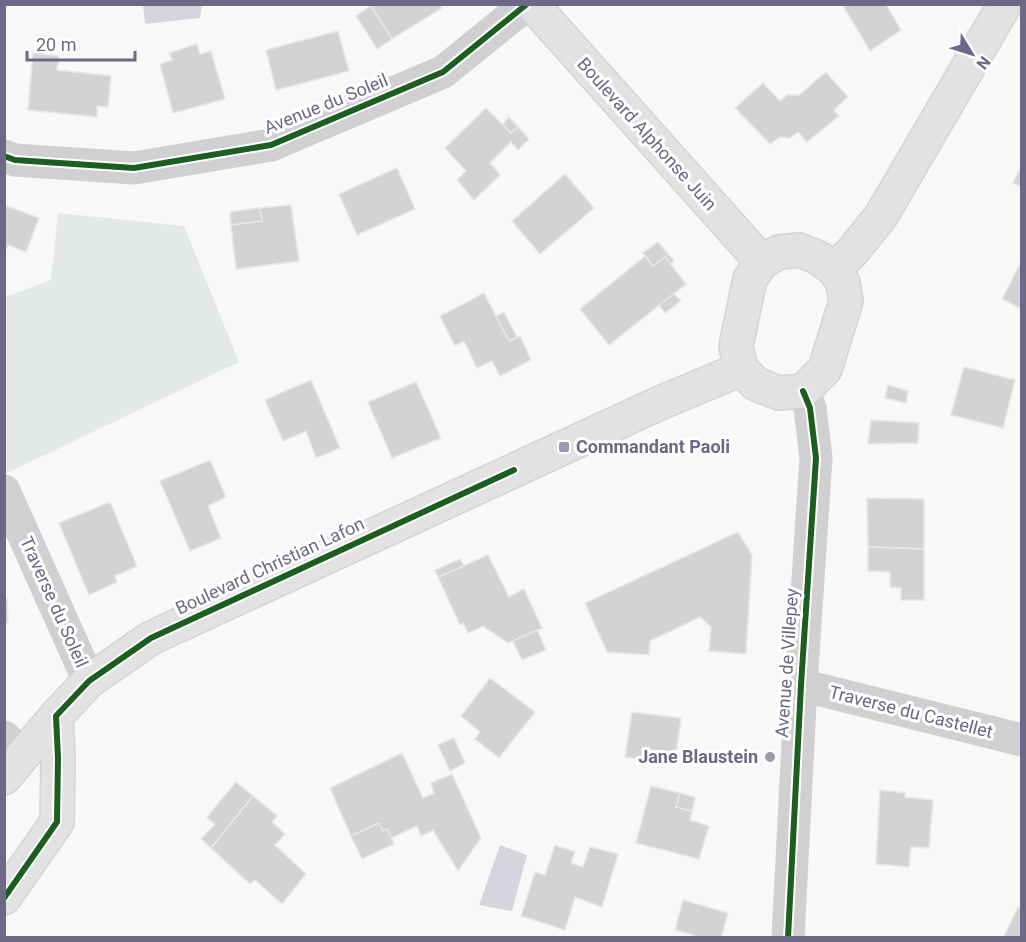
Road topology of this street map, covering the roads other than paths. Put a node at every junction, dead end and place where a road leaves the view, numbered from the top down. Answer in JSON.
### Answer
{"nodes":[{"id":1,"x":527,"y":4,"type":"edge"},
{"id":2,"x":532,"y":4,"type":"edge"},
{"id":3,"x":1005,"y":4,"type":"edge"},
{"id":4,"x":4,"y":156,"type":"edge"},
{"id":5,"x":762,"y":262,"type":"junction"},
{"id":6,"x":834,"y":269,"type":"junction"},
{"id":7,"x":741,"y":369,"type":"junction"},
{"id":8,"x":803,"y":391,"type":"junction"},
{"id":9,"x":4,"y":491,"type":"edge"},
{"id":10,"x":89,"y":681,"type":"junction"},
{"id":11,"x":801,"y":685,"type":"junction"},
{"id":12,"x":56,"y":716,"type":"junction"},
{"id":13,"x":1022,"y":740,"type":"edge"},
{"id":14,"x":11,"y":756,"type":"edge"},
{"id":15,"x":4,"y":898,"type":"edge"},
{"id":16,"x":788,"y":938,"type":"edge"}],
"edges":[{"from":1,"to":4,"type":"street","name":"Avenue du Soleil"},
{"from":2,"to":5,"type":"street","name":"Boulevard Alphonse Juin"},
{"from":3,"to":6,"type":"street"},
{"from":5,"to":6,"type":"street"},
{"from":5,"to":7,"type":"street"},
{"from":6,"to":8,"type":"street"},
{"from":7,"to":8,"type":"street"},
{"from":7,"to":10,"type":"street","name":"Boulevard Christian Lafon"},
{"from":8,"to":11,"type":"street","name":"Avenue de Villepey"},
{"from":9,"to":10,"type":"street","name":"Traverse du Soleil"},
{"from":10,"to":12,"type":"street","name":"Boulevard Christian Lafon"},
{"from":11,"to":13,"type":"street","name":"Traverse du Castellet"},
{"from":11,"to":16,"type":"street","name":"Avenue de Villepey"},
{"from":12,"to":14,"type":"street","name":"Boulevard Christian Lafon"},
{"from":12,"to":15,"type":"street"}]}
